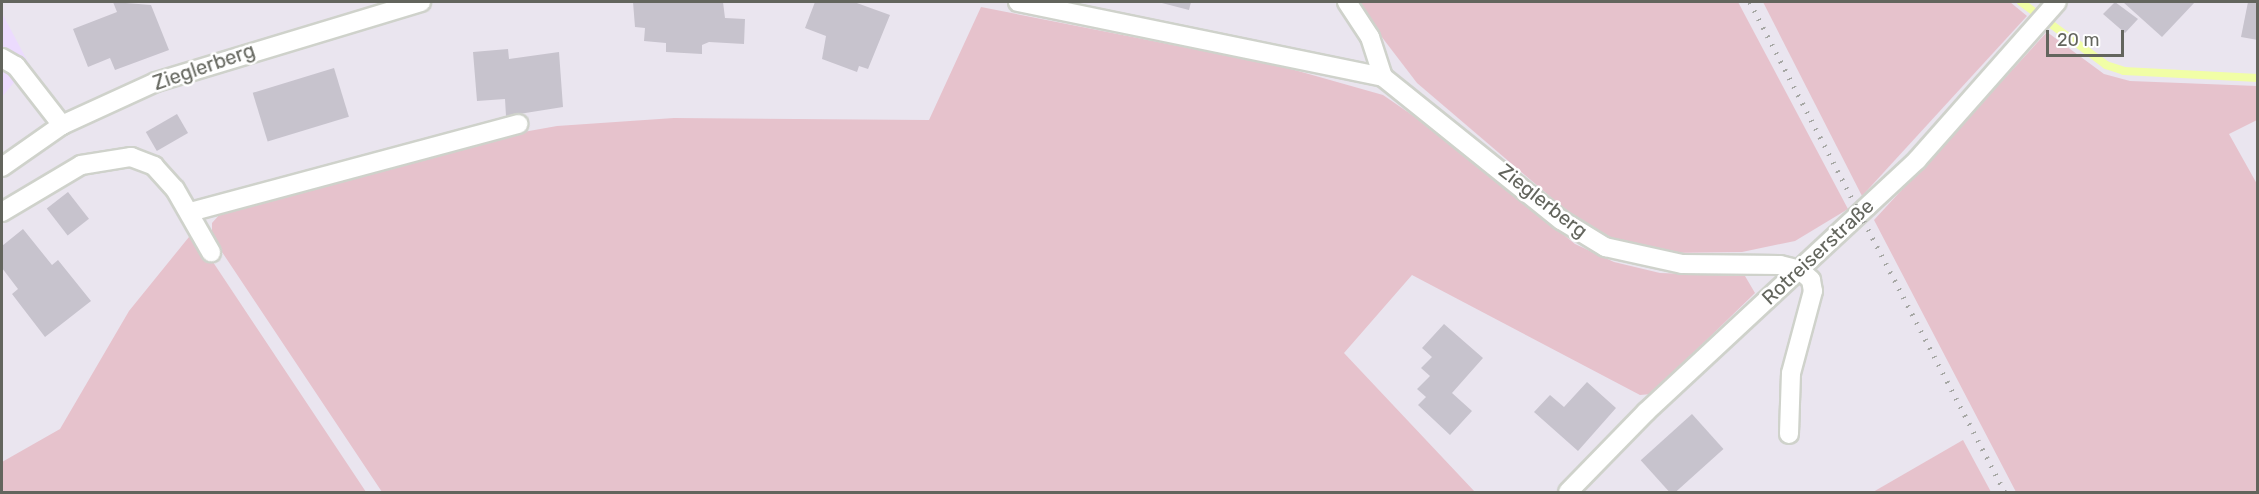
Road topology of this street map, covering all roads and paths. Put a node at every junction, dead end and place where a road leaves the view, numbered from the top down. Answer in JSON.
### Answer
{"nodes":[{"id":1,"x":421,"y":2,"type":"edge"},
{"id":2,"x":1018,"y":2,"type":"edge"},
{"id":3,"x":1347,"y":2,"type":"edge"},
{"id":4,"x":2055,"y":4,"type":"edge"},
{"id":5,"x":2,"y":56,"type":"edge"},
{"id":6,"x":1383,"y":77,"type":"junction"},
{"id":7,"x":518,"y":124,"type":"dead end"},
{"id":8,"x":62,"y":125,"type":"junction"},
{"id":9,"x":2,"y":167,"type":"edge"},
{"id":10,"x":2,"y":212,"type":"edge"},
{"id":11,"x":190,"y":212,"type":"junction"},
{"id":12,"x":212,"y":252,"type":"dead end"},
{"id":13,"x":1800,"y":270,"type":"junction"},
{"id":14,"x":1789,"y":434,"type":"dead end"},
{"id":15,"x":1568,"y":492,"type":"edge"}],
"edges":[{"from":1,"to":8,"type":"street","name":"Zieglerberg"},
{"from":2,"to":6,"type":"street","name":"Zieglerberg"},
{"from":3,"to":6,"type":"street"},
{"from":4,"to":13,"type":"street","name":"Rotreiserstraße"},
{"from":5,"to":8,"type":"street"},
{"from":6,"to":13,"type":"street","name":"Zieglerberg"},
{"from":7,"to":11,"type":"street"},
{"from":8,"to":9,"type":"street","name":"Zieglerberg"},
{"from":10,"to":11,"type":"street"},
{"from":11,"to":12,"type":"street"},
{"from":13,"to":14,"type":"street"},
{"from":13,"to":15,"type":"street","name":"Rotreiserstraße"}]}
